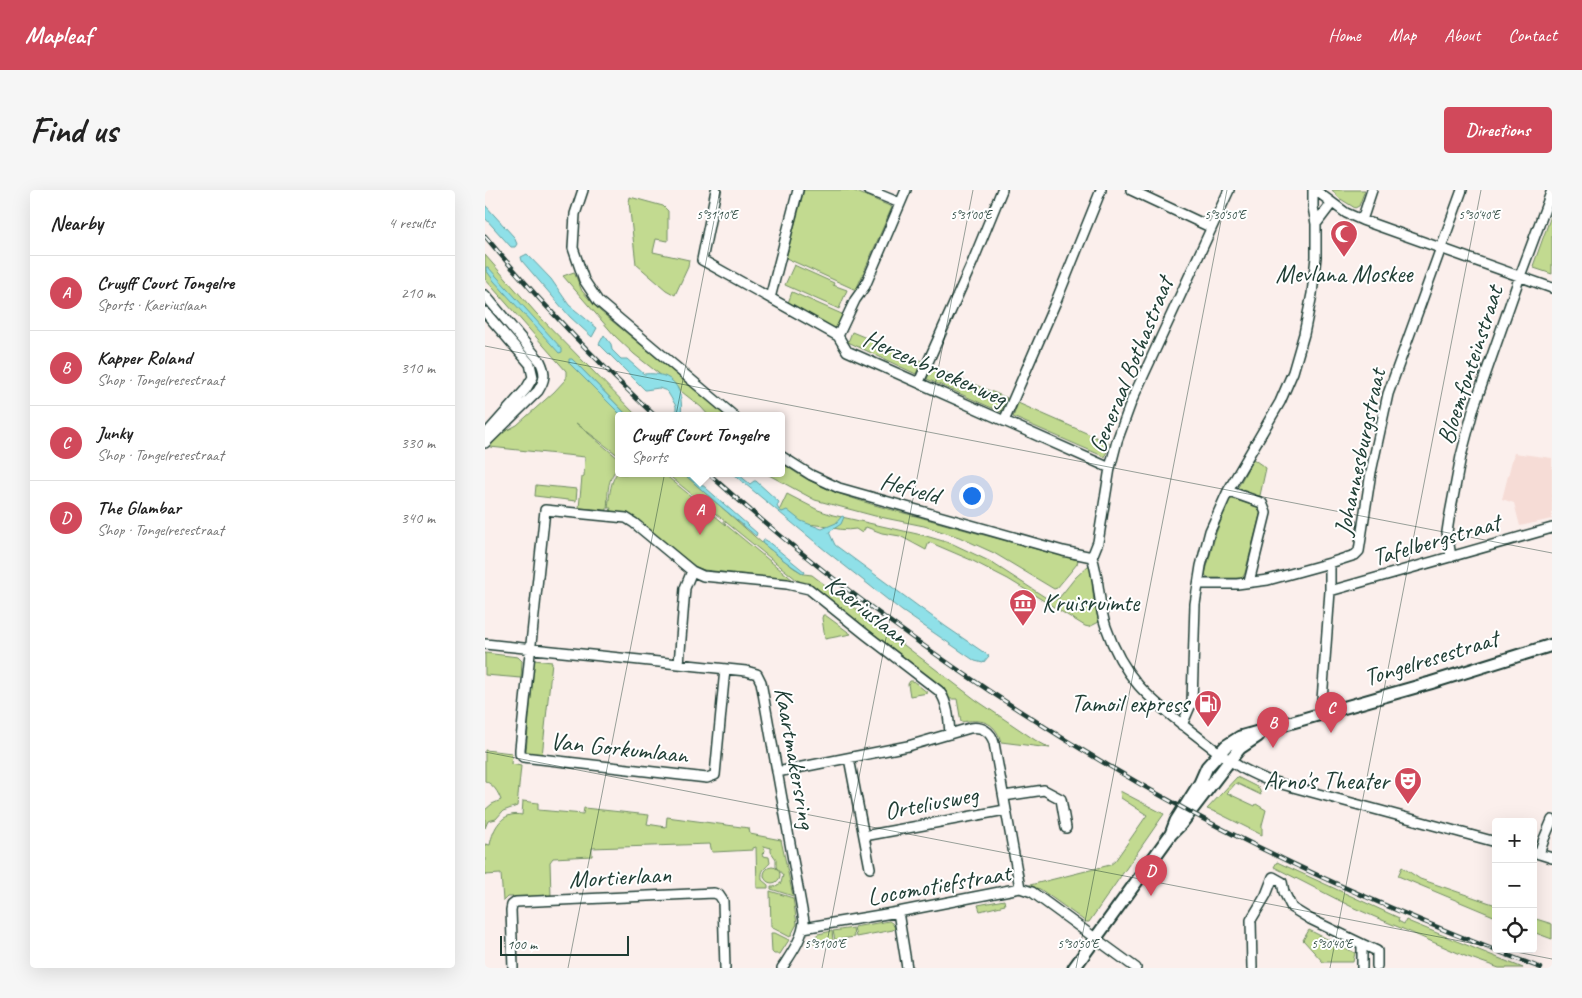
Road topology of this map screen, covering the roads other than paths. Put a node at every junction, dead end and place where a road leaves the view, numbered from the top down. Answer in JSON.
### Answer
{"nodes":[{"id":1,"x":583,"y":190,"type":"edge"},
{"id":2,"x":716,"y":190,"type":"edge"},
{"id":3,"x":798,"y":190,"type":"edge"},
{"id":4,"x":868,"y":190,"type":"edge"},
{"id":5,"x":906,"y":190,"type":"edge"},
{"id":6,"x":1002,"y":190,"type":"edge"},
{"id":7,"x":1101,"y":190,"type":"edge"},
{"id":8,"x":1131,"y":190,"type":"edge"},
{"id":9,"x":1229,"y":190,"type":"edge"},
{"id":10,"x":1314,"y":190,"type":"edge"},
{"id":11,"x":1372,"y":190,"type":"edge"},
{"id":12,"x":1461,"y":190,"type":"edge"},
{"id":13,"x":1552,"y":190,"type":"edge"},
{"id":14,"x":900,"y":203,"type":"junction"},
{"id":15,"x":1332,"y":204,"type":"junction"},
{"id":16,"x":1362,"y":220,"type":"junction"},
{"id":17,"x":1316,"y":224,"type":"junction"},
{"id":18,"x":1210,"y":227,"type":"junction"},
{"id":19,"x":1441,"y":248,"type":"junction"},
{"id":20,"x":1520,"y":276,"type":"junction"},
{"id":21,"x":1552,"y":288,"type":"edge"},
{"id":22,"x":485,"y":295,"type":"edge"},
{"id":23,"x":770,"y":298,"type":"junction"},
{"id":24,"x":485,"y":312,"type":"edge"},
{"id":25,"x":838,"y":336,"type":"junction"},
{"id":26,"x":919,"y":382,"type":"junction"},
{"id":27,"x":729,"y":412,"type":"edge"},
{"id":28,"x":1004,"y":421,"type":"junction"},
{"id":29,"x":485,"y":439,"type":"edge"},
{"id":30,"x":485,"y":443,"type":"edge"},
{"id":31,"x":785,"y":459,"type":"edge"},
{"id":32,"x":1110,"y":468,"type":"junction"},
{"id":33,"x":1228,"y":491,"type":"junction"},
{"id":34,"x":1552,"y":528,"type":"edge"},
{"id":35,"x":1092,"y":557,"type":"junction"},
{"id":36,"x":1451,"y":557,"type":"junction"},
{"id":37,"x":1330,"y":563,"type":"junction"},
{"id":38,"x":692,"y":571,"type":"junction"},
{"id":39,"x":1249,"y":582,"type":"junction"},
{"id":40,"x":1199,"y":584,"type":"junction"},
{"id":41,"x":1330,"y":591,"type":"junction"},
{"id":42,"x":485,"y":644,"type":"edge"},
{"id":43,"x":1552,"y":645,"type":"edge"},
{"id":44,"x":531,"y":648,"type":"junction"},
{"id":45,"x":679,"y":664,"type":"junction"},
{"id":46,"x":725,"y":669,"type":"junction"},
{"id":47,"x":1321,"y":714,"type":"junction"},
{"id":48,"x":1182,"y":725,"type":"junction"},
{"id":49,"x":1265,"y":731,"type":"junction"},
{"id":50,"x":950,"y":734,"type":"junction"},
{"id":51,"x":1219,"y":753,"type":"junction"},
{"id":52,"x":849,"y":758,"type":"junction"},
{"id":53,"x":1230,"y":760,"type":"junction"},
{"id":54,"x":777,"y":772,"type":"junction"},
{"id":55,"x":1003,"y":796,"type":"junction"},
{"id":56,"x":1005,"y":810,"type":"junction"},
{"id":57,"x":1552,"y":820,"type":"edge"},
{"id":58,"x":1066,"y":828,"type":"dead end"},
{"id":59,"x":1171,"y":834,"type":"junction"},
{"id":60,"x":864,"y":836,"type":"junction"},
{"id":61,"x":1548,"y":840,"type":"edge"},
{"id":62,"x":1492,"y":841,"type":"edge"},
{"id":63,"x":1537,"y":852,"type":"edge"},
{"id":64,"x":1537,"y":853,"type":"edge"},
{"id":65,"x":1552,"y":858,"type":"edge"},
{"id":66,"x":870,"y":868,"type":"dead end"},
{"id":67,"x":1019,"y":888,"type":"junction"},
{"id":68,"x":898,"y":912,"type":"junction"},
{"id":69,"x":803,"y":928,"type":"junction"},
{"id":70,"x":1096,"y":939,"type":"junction"},
{"id":71,"x":1362,"y":944,"type":"junction"},
{"id":72,"x":1377,"y":966,"type":"dead end"},
{"id":73,"x":513,"y":968,"type":"edge"},
{"id":74,"x":725,"y":968,"type":"edge"},
{"id":75,"x":782,"y":968,"type":"edge"},
{"id":76,"x":907,"y":968,"type":"edge"},
{"id":77,"x":1074,"y":968,"type":"edge"},
{"id":78,"x":1137,"y":968,"type":"edge"},
{"id":79,"x":1252,"y":968,"type":"edge"},
{"id":80,"x":1362,"y":968,"type":"edge"}],
"edges":[{"from":1,"to":27,"type":"street"},
{"from":2,"to":23,"type":"street","name":"Herzenbroekenweg"},
{"from":3,"to":23,"type":"street"},
{"from":4,"to":14,"type":"street"},
{"from":5,"to":14,"type":"street"},
{"from":6,"to":26,"type":"street"},
{"from":7,"to":28,"type":"street"},
{"from":8,"to":18,"type":"street"},
{"from":9,"to":18,"type":"street","name":"Generaal Bothastraat"},
{"from":10,"to":15,"type":"street"},
{"from":10,"to":17,"type":"street"},
{"from":11,"to":16,"type":"street"},
{"from":12,"to":19,"type":"street","name":"Johannesburgstraat"},
{"from":13,"to":20,"type":"street","name":"Bloemfonteinstraat"},
{"from":14,"to":25,"type":"street"},
{"from":15,"to":16,"type":"street"},
{"from":15,"to":17,"type":"street"},
{"from":16,"to":19,"type":"street"},
{"from":17,"to":33,"type":"street"},
{"from":18,"to":32,"type":"street","name":"Generaal Bothastraat"},
{"from":19,"to":20,"type":"street"},
{"from":19,"to":37,"type":"street","name":"Johannesburgstraat"},
{"from":20,"to":21,"type":"street"},
{"from":20,"to":36,"type":"street","name":"Bloemfonteinstraat"},
{"from":22,"to":30,"type":"street"},
{"from":23,"to":25,"type":"street","name":"Herzenbroekenweg"},
{"from":24,"to":29,"type":"street"},
{"from":25,"to":26,"type":"street","name":"Herzenbroekenweg"},
{"from":26,"to":28,"type":"street","name":"Herzenbroekenweg"},
{"from":28,"to":32,"type":"street","name":"Herzenbroekenweg"},
{"from":31,"to":35,"type":"street","name":"Hefveld"},
{"from":32,"to":35,"type":"street","name":"Generaal Bothastraat"},
{"from":33,"to":39,"type":"street"},
{"from":33,"to":40,"type":"street"},
{"from":34,"to":36,"type":"street","name":"Tafelbergstraat"},
{"from":35,"to":48,"type":"street","name":"Generaal Bothastraat"},
{"from":36,"to":41,"type":"street","name":"Tafelbergstraat"},
{"from":37,"to":39,"type":"street"},
{"from":37,"to":41,"type":"street"},
{"from":38,"to":44,"type":"street","name":"Kaeriuslaan"},
{"from":38,"to":45,"type":"street"},
{"from":38,"to":50,"type":"street","name":"Kaeriuslaan"},
{"from":39,"to":40,"type":"street"},
{"from":40,"to":48,"type":"street"},
{"from":41,"to":47,"type":"street"},
{"from":42,"to":44,"type":"street","name":"Kaartmakersring"},
{"from":43,"to":47,"type":"main road","name":"Tongelresestraat"},
{"from":44,"to":45,"type":"street","name":"Kaartmakersring"},
{"from":44,"to":46,"type":"street","name":"Van Gorkumlaan"},
{"from":45,"to":46,"type":"street","name":"Kaartmakersring"},
{"from":46,"to":54,"type":"street","name":"Kaartmakersring"},
{"from":47,"to":49,"type":"main road","name":"Tongelresestraat"},
{"from":48,"to":51,"type":"street","name":"Generaal Bothastraat"},
{"from":49,"to":51,"type":"main road","name":"Tongelresestraat"},
{"from":49,"to":53,"type":"main road","name":"Tongelresestraat"},
{"from":50,"to":52,"type":"street"},
{"from":50,"to":55,"type":"street"},
{"from":51,"to":53,"type":"street","name":"Generaal Bothastraat"},
{"from":51,"to":59,"type":"main road","name":"Tongelresestraat"},
{"from":52,"to":54,"type":"street"},
{"from":52,"to":60,"type":"street"},
{"from":53,"to":59,"type":"main road","name":"Tongelresestraat"},
{"from":53,"to":62,"type":"street","name":"Generaal Bothastraat"},
{"from":54,"to":69,"type":"street","name":"Kaartmakersring"},
{"from":55,"to":56,"type":"street"},
{"from":55,"to":58,"type":"street"},
{"from":56,"to":60,"type":"street","name":"Orteliusweg"},
{"from":56,"to":67,"type":"street"},
{"from":57,"to":61,"type":"street"},
{"from":59,"to":70,"type":"main road","name":"Tongelresestraat"},
{"from":60,"to":66,"type":"street"},
{"from":61,"to":63,"type":"street"},
{"from":64,"to":65,"type":"street"},
{"from":67,"to":68,"type":"street","name":"Locomotiefstraat"},
{"from":67,"to":70,"type":"street","name":"Locomotiefstraat"},
{"from":68,"to":69,"type":"street","name":"Locomotiefstraat"},
{"from":68,"to":76,"type":"street"},
{"from":69,"to":75,"type":"street"},
{"from":70,"to":77,"type":"main road","name":"Tongelresestraat"},
{"from":70,"to":78,"type":"street","name":"Locomotiefstraat"},
{"from":71,"to":72,"type":"street"},
{"from":71,"to":79,"type":"street"},
{"from":71,"to":80,"type":"street"},
{"from":73,"to":74,"type":"street","name":"Mortierlaan"}]}
